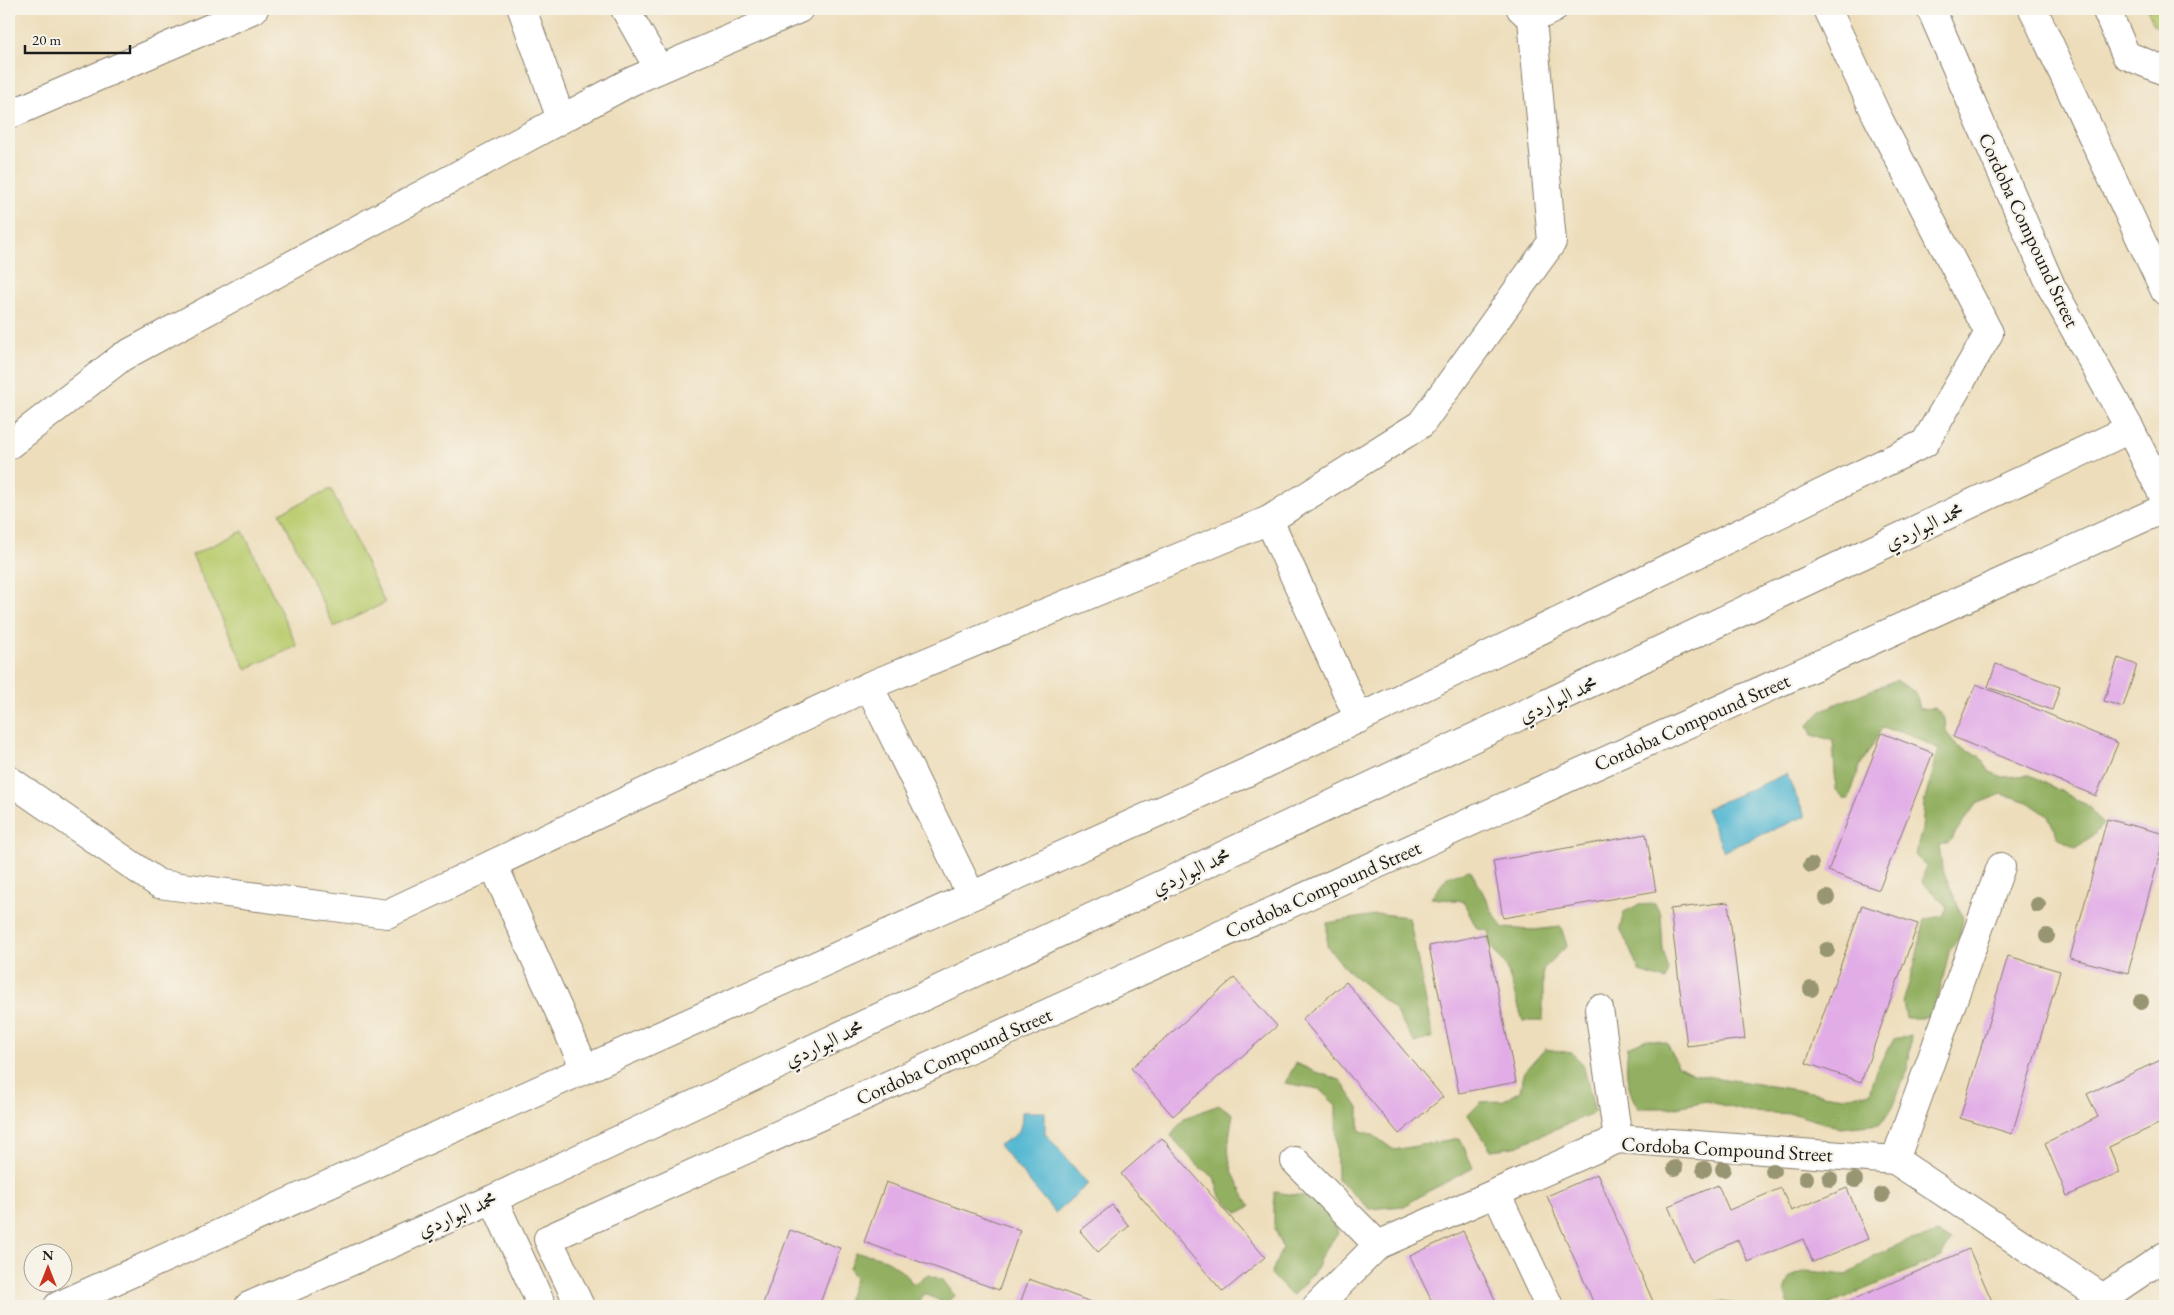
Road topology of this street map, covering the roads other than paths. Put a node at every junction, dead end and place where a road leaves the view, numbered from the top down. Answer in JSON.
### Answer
{"nodes":[{"id":1,"x":254,"y":9,"type":"edge"},
{"id":2,"x":522,"y":9,"type":"edge"},
{"id":3,"x":625,"y":9,"type":"edge"},
{"id":4,"x":799,"y":9,"type":"edge"},
{"id":5,"x":1827,"y":9,"type":"edge"},
{"id":6,"x":1931,"y":9,"type":"edge"},
{"id":7,"x":2033,"y":9,"type":"edge"},
{"id":8,"x":2106,"y":9,"type":"edge"},
{"id":9,"x":1535,"y":12,"type":"edge"},
{"id":10,"x":659,"y":69,"type":"junction"},
{"id":11,"x":2165,"y":71,"type":"edge"},
{"id":12,"x":9,"y":115,"type":"edge"},
{"id":13,"x":561,"y":119,"type":"junction"},
{"id":14,"x":2165,"y":291,"type":"edge"},
{"id":15,"x":2130,"y":430,"type":"junction"},
{"id":16,"x":9,"y":445,"type":"edge"},
{"id":17,"x":2165,"y":499,"type":"edge"},
{"id":18,"x":2165,"y":508,"type":"edge"},
{"id":19,"x":1269,"y":520,"type":"junction"},
{"id":20,"x":869,"y":686,"type":"junction"},
{"id":21,"x":1359,"y":718,"type":"junction"},
{"id":22,"x":9,"y":780,"type":"edge"},
{"id":23,"x":493,"y":864,"type":"junction"},
{"id":24,"x":2001,"y":866,"type":"dead end"},
{"id":25,"x":971,"y":896,"type":"junction"},
{"id":26,"x":1599,"y":1009,"type":"dead end"},
{"id":27,"x":585,"y":1070,"type":"junction"},
{"id":28,"x":1618,"y":1139,"type":"junction"},
{"id":29,"x":1895,"y":1160,"type":"junction"},
{"id":30,"x":1295,"y":1161,"type":"dead end"},
{"id":31,"x":1496,"y":1193,"type":"junction"},
{"id":32,"x":492,"y":1199,"type":"junction"},
{"id":33,"x":1378,"y":1245,"type":"junction"},
{"id":34,"x":2165,"y":1256,"type":"edge"},
{"id":35,"x":2105,"y":1302,"type":"edge"},
{"id":36,"x":58,"y":1306,"type":"edge"},
{"id":37,"x":249,"y":1306,"type":"edge"},
{"id":38,"x":542,"y":1306,"type":"edge"},
{"id":39,"x":580,"y":1306,"type":"edge"},
{"id":40,"x":1317,"y":1306,"type":"edge"},
{"id":41,"x":1549,"y":1306,"type":"edge"}],
"edges":[{"from":1,"to":12,"type":"street"},
{"from":2,"to":13,"type":"street"},
{"from":3,"to":10,"type":"street"},
{"from":4,"to":10,"type":"street"},
{"from":5,"to":21,"type":"street"},
{"from":6,"to":15,"type":"street","name":"Cordoba Compound Street"},
{"from":7,"to":14,"type":"street"},
{"from":8,"to":11,"type":"street"},
{"from":9,"to":19,"type":"street"},
{"from":10,"to":13,"type":"street"},
{"from":13,"to":16,"type":"street"},
{"from":15,"to":17,"type":"street","name":"Cordoba Compound Street"},
{"from":15,"to":32,"type":"street","name":"محمد البواردي"},
{"from":18,"to":39,"type":"street","name":"Cordoba Compound Street"},
{"from":19,"to":20,"type":"street"},
{"from":19,"to":21,"type":"street"},
{"from":20,"to":23,"type":"street"},
{"from":20,"to":25,"type":"street"},
{"from":21,"to":25,"type":"street"},
{"from":22,"to":23,"type":"street"},
{"from":23,"to":27,"type":"street"},
{"from":24,"to":29,"type":"street"},
{"from":25,"to":27,"type":"street"},
{"from":26,"to":28,"type":"street"},
{"from":27,"to":36,"type":"street"},
{"from":28,"to":29,"type":"street","name":"Cordoba Compound Street"},
{"from":28,"to":31,"type":"street","name":"Cordoba Compound Street"},
{"from":29,"to":35,"type":"street","name":"Cordoba Compound Street"},
{"from":30,"to":33,"type":"street"},
{"from":31,"to":33,"type":"street","name":"Cordoba Compound Street"},
{"from":31,"to":41,"type":"street"},
{"from":32,"to":37,"type":"street","name":"محمد البواردي"},
{"from":32,"to":38,"type":"street"},
{"from":33,"to":40,"type":"street","name":"Cordoba Compound Street"},
{"from":34,"to":35,"type":"street"}]}
